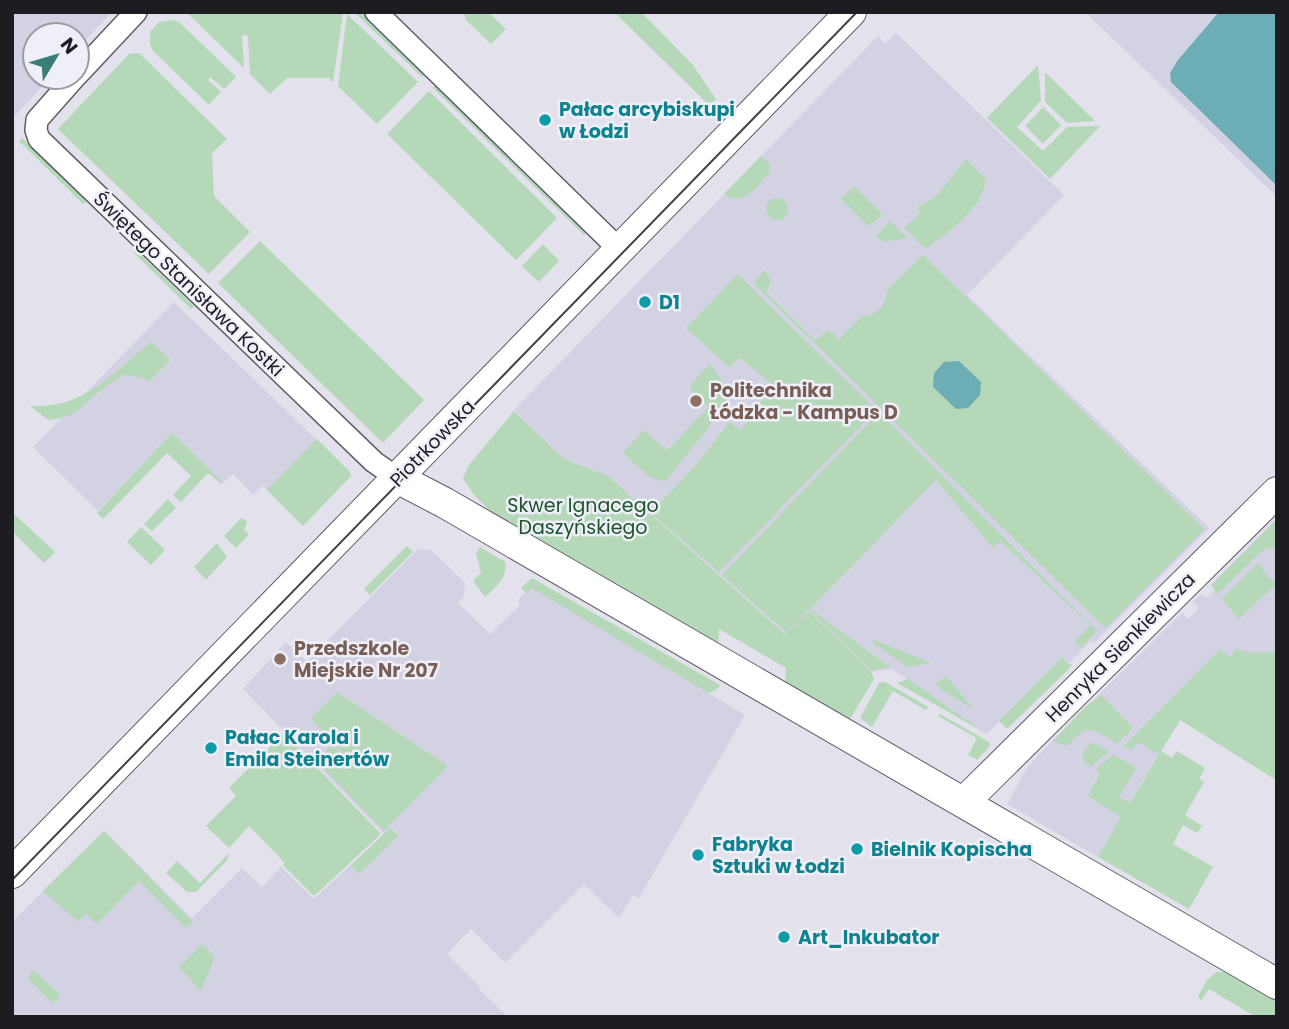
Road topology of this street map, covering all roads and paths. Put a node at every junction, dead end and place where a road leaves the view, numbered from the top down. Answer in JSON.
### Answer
{"nodes":[{"id":1,"x":136,"y":12,"type":"edge"},
{"id":2,"x":376,"y":12,"type":"edge"},
{"id":3,"x":851,"y":12,"type":"edge"},
{"id":4,"x":91,"y":60,"type":"edge"},
{"id":5,"x":63,"y":91,"type":"edge"},
{"id":6,"x":620,"y":250,"type":"junction"},
{"id":7,"x":397,"y":478,"type":"junction"},
{"id":8,"x":1277,"y":492,"type":"edge"},
{"id":9,"x":964,"y":802,"type":"junction"},
{"id":10,"x":12,"y":873,"type":"edge"},
{"id":11,"x":1277,"y":984,"type":"edge"}],
"edges":[{"from":1,"to":4,"type":"street","name":"Świętego Stanisława Kostki"},
{"from":2,"to":6,"type":"street"},
{"from":3,"to":6,"type":"street","name":"Piotrkowska"},
{"from":5,"to":7,"type":"street","name":"Świętego Stanisława Kostki"},
{"from":6,"to":7,"type":"street","name":"Piotrkowska"},
{"from":7,"to":9,"type":"street"},
{"from":7,"to":10,"type":"street","name":"Piotrkowska"},
{"from":8,"to":9,"type":"street","name":"Henryka Sienkiewicza"},
{"from":9,"to":11,"type":"street"}]}
